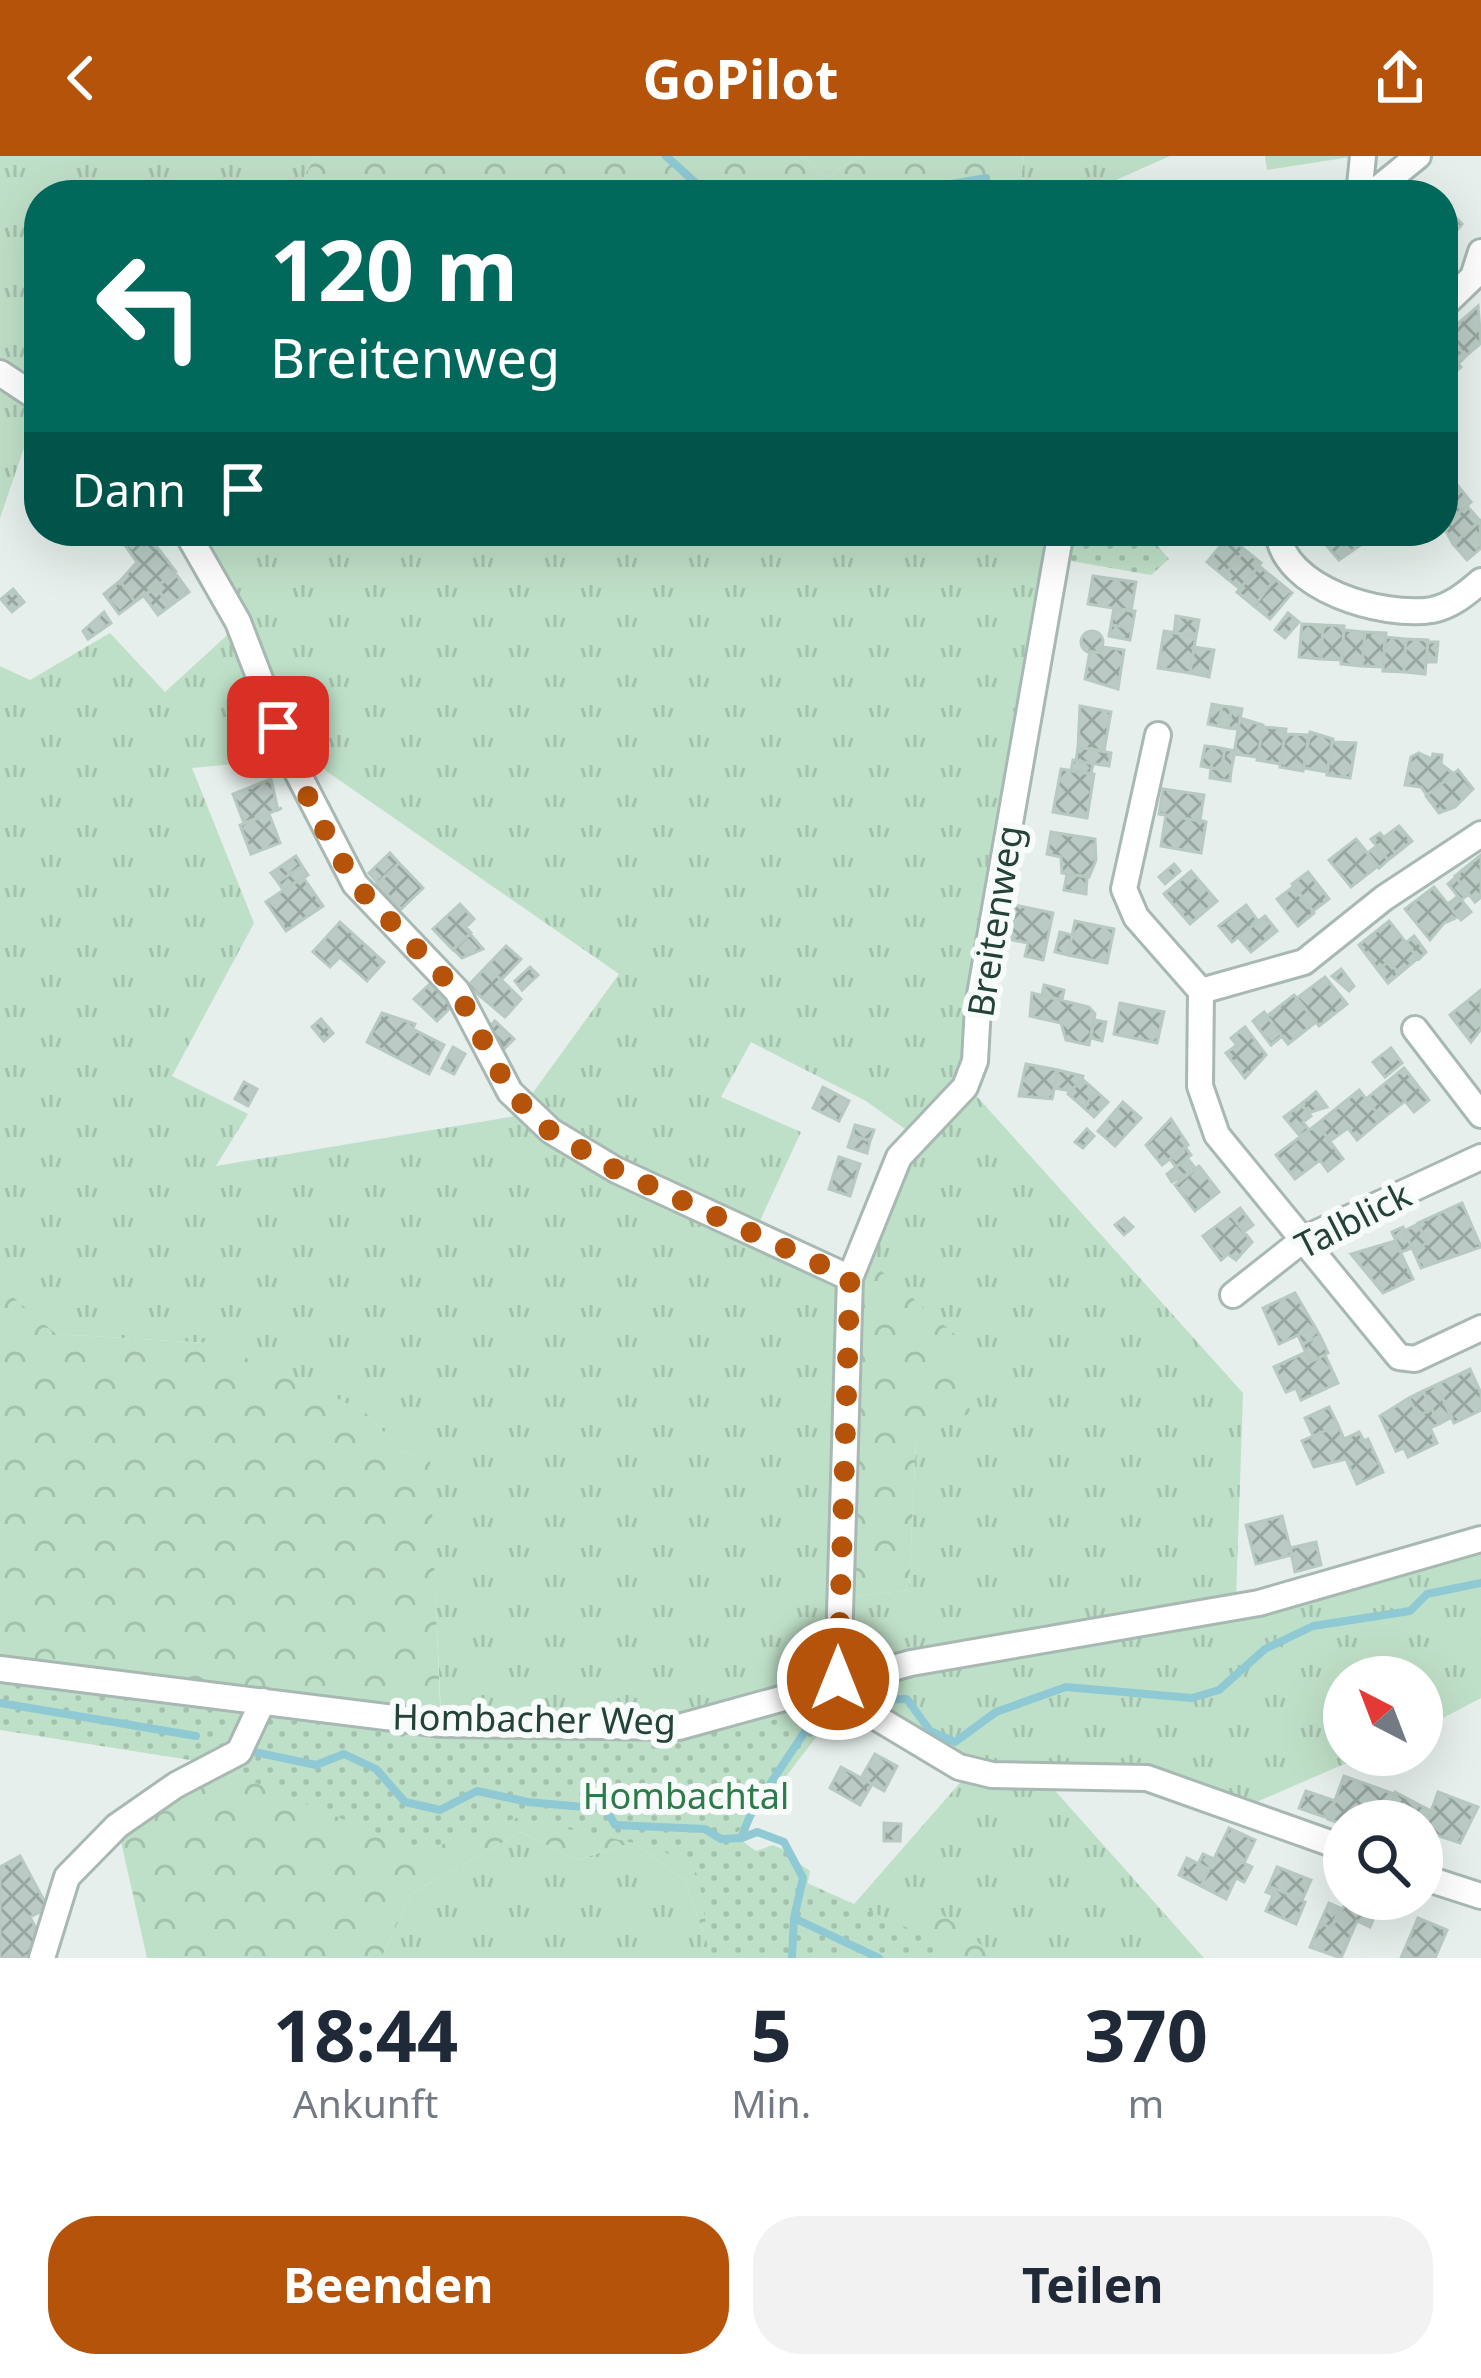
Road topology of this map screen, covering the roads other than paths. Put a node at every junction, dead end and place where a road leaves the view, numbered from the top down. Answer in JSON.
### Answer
{"nodes":[{"id":1,"x":1418,"y":156,"type":"edge"},
{"id":2,"x":1388,"y":180,"type":"edge"},
{"id":3,"x":1481,"y":252,"type":"edge"},
{"id":4,"x":1458,"y":292,"type":"edge"},
{"id":5,"x":195,"y":546,"type":"edge"},
{"id":6,"x":1058,"y":546,"type":"edge"},
{"id":7,"x":1279,"y":546,"type":"edge"},
{"id":8,"x":1481,"y":581,"type":"edge"},
{"id":9,"x":1158,"y":735,"type":"dead end"},
{"id":10,"x":1481,"y":834,"type":"edge"},
{"id":11,"x":1201,"y":991,"type":"junction"},
{"id":12,"x":1415,"y":1029,"type":"dead end"},
{"id":13,"x":1481,"y":1114,"type":"edge"},
{"id":14,"x":1481,"y":1157,"type":"edge"},
{"id":15,"x":1304,"y":1239,"type":"junction"},
{"id":16,"x":850,"y":1278,"type":"junction"},
{"id":17,"x":1233,"y":1295,"type":"dead end"},
{"id":18,"x":1481,"y":1328,"type":"edge"},
{"id":19,"x":1481,"y":1539,"type":"edge"},
{"id":20,"x":0,"y":1669,"type":"edge"},
{"id":21,"x":838,"y":1679,"type":"junction"},
{"id":22,"x":263,"y":1701,"type":"junction"},
{"id":23,"x":1323,"y":1841,"type":"edge"},
{"id":24,"x":1443,"y":1880,"type":"edge"},
{"id":25,"x":1476,"y":1887,"type":"edge"},
{"id":26,"x":42,"y":1958,"type":"edge"}],
"edges":[{"from":1,"to":2,"type":"street"},
{"from":3,"to":4,"type":"street"},
{"from":5,"to":16,"type":"street"},
{"from":6,"to":16,"type":"street","name":"Breitenweg"},
{"from":7,"to":8,"type":"street"},
{"from":9,"to":11,"type":"street"},
{"from":10,"to":11,"type":"street"},
{"from":11,"to":15,"type":"street"},
{"from":12,"to":13,"type":"street"},
{"from":14,"to":15,"type":"street","name":"Talblick"},
{"from":15,"to":17,"type":"street","name":"Talblick"},
{"from":15,"to":18,"type":"street"},
{"from":16,"to":21,"type":"street","name":"Breitenweg"},
{"from":19,"to":21,"type":"street","name":"Hombacher Weg"},
{"from":20,"to":22,"type":"street","name":"Hombacher Weg"},
{"from":21,"to":22,"type":"street","name":"Hombacher Weg"},
{"from":21,"to":23,"type":"street"},
{"from":22,"to":26,"type":"street"},
{"from":24,"to":25,"type":"street"}]}
